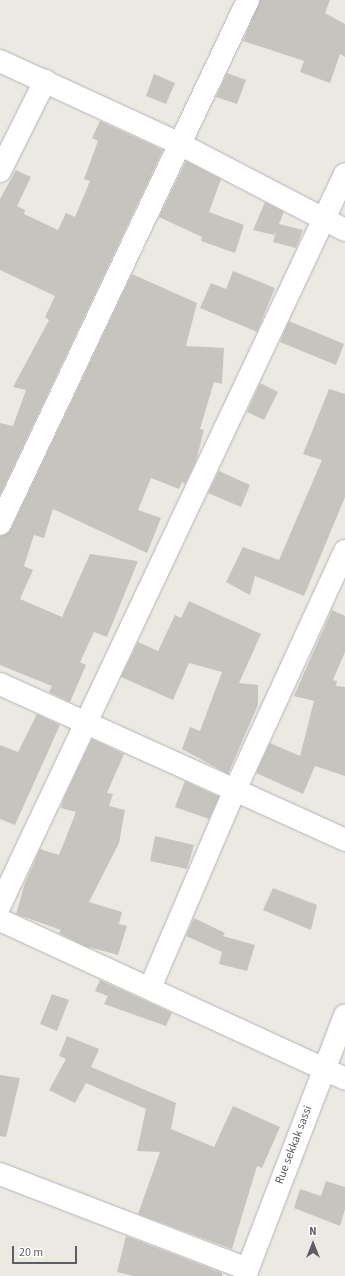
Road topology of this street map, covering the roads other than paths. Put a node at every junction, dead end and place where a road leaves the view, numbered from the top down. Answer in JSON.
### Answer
{"nodes":[{"id":1,"x":248,"y":0,"type":"edge"},
{"id":2,"x":0,"y":61,"type":"edge"},
{"id":3,"x":44,"y":82,"type":"junction"},
{"id":4,"x":178,"y":143,"type":"junction"},
{"id":5,"x":0,"y":171,"type":"edge"},
{"id":6,"x":345,"y":174,"type":"edge"},
{"id":7,"x":324,"y":220,"type":"junction"},
{"id":8,"x":345,"y":230,"type":"edge"},
{"id":9,"x":0,"y":524,"type":"edge"},
{"id":10,"x":345,"y":551,"type":"edge"},
{"id":11,"x":0,"y":684,"type":"edge"},
{"id":12,"x":88,"y":723,"type":"junction"},
{"id":13,"x":235,"y":790,"type":"junction"},
{"id":14,"x":345,"y":840,"type":"edge"},
{"id":15,"x":0,"y":905,"type":"edge"},
{"id":16,"x":0,"y":920,"type":"edge"},
{"id":17,"x":150,"y":988,"type":"junction"},
{"id":18,"x":345,"y":1016,"type":"edge"},
{"id":19,"x":324,"y":1068,"type":"junction"},
{"id":20,"x":345,"y":1079,"type":"edge"},
{"id":21,"x":0,"y":1174,"type":"edge"},
{"id":22,"x":246,"y":1273,"type":"edge"}],
"edges":[{"from":1,"to":4,"type":"street"},
{"from":2,"to":3,"type":"street"},
{"from":3,"to":4,"type":"street"},
{"from":3,"to":5,"type":"street"},
{"from":4,"to":7,"type":"street"},
{"from":4,"to":9,"type":"street"},
{"from":6,"to":7,"type":"street"},
{"from":7,"to":8,"type":"street"},
{"from":7,"to":12,"type":"street"},
{"from":10,"to":13,"type":"street"},
{"from":11,"to":12,"type":"street"},
{"from":12,"to":13,"type":"street"},
{"from":12,"to":15,"type":"street"},
{"from":13,"to":14,"type":"street"},
{"from":13,"to":17,"type":"street"},
{"from":16,"to":17,"type":"street"},
{"from":17,"to":19,"type":"street"},
{"from":18,"to":19,"type":"street","name":"Rue sekkak sassi"},
{"from":19,"to":20,"type":"street"},
{"from":19,"to":22,"type":"street","name":"Rue sekkak sassi"},
{"from":21,"to":22,"type":"street"}]}
